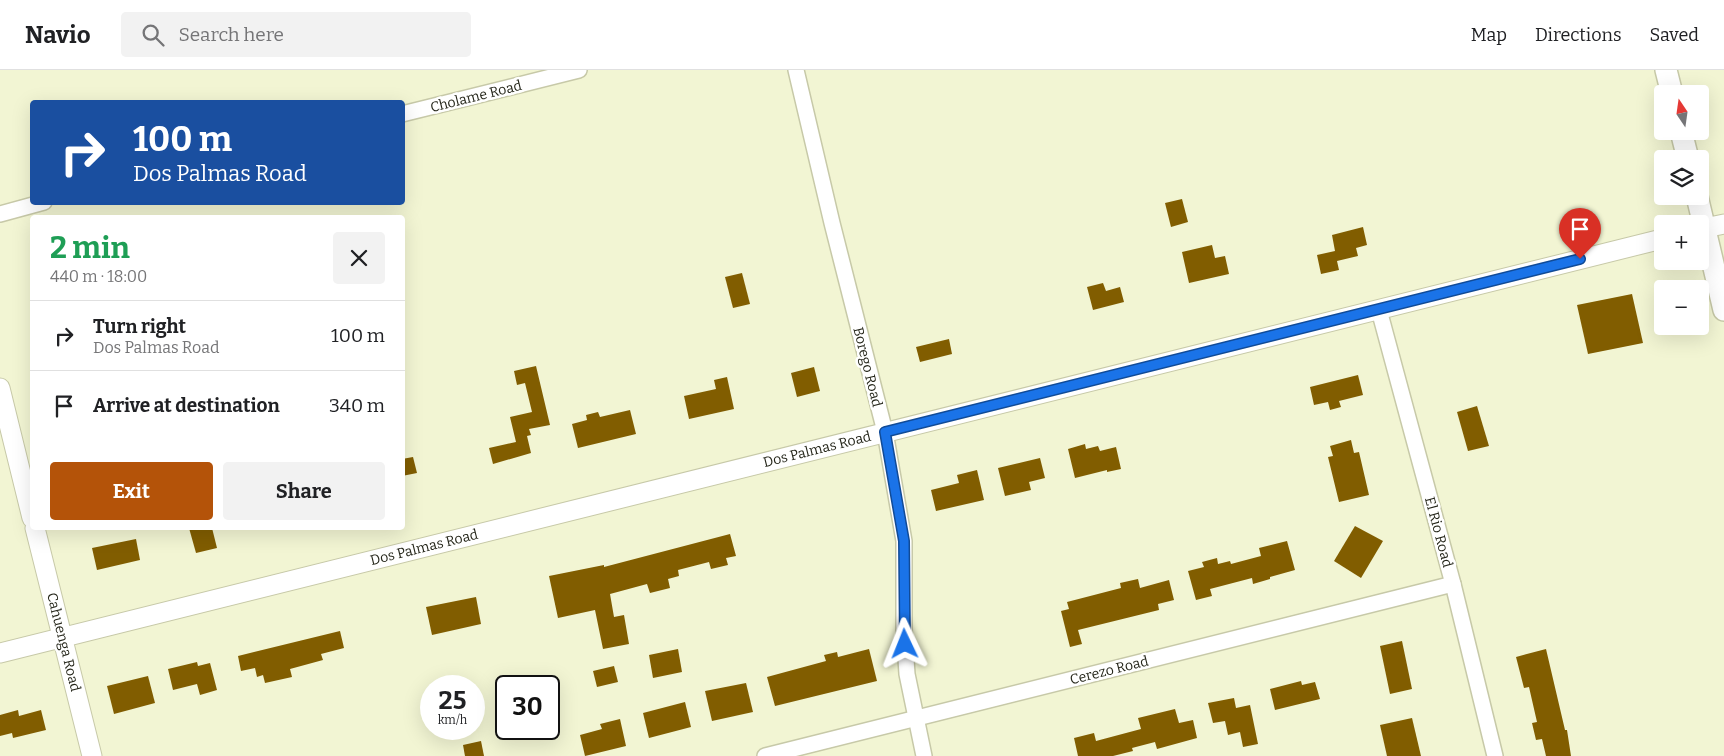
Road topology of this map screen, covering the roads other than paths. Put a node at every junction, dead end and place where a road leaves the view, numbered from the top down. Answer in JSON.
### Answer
{"nodes":[{"id":1,"x":579,"y":70,"type":"edge"},
{"id":2,"x":796,"y":70,"type":"edge"},
{"id":3,"x":1666,"y":70,"type":"edge"},
{"id":4,"x":1670,"y":85,"type":"edge"},
{"id":5,"x":405,"y":113,"type":"edge"},
{"id":6,"x":33,"y":205,"type":"edge"},
{"id":7,"x":1701,"y":205,"type":"edge"},
{"id":8,"x":0,"y":214,"type":"edge"},
{"id":9,"x":1710,"y":227,"type":"edge"},
{"id":10,"x":1654,"y":241,"type":"edge"},
{"id":11,"x":1379,"y":310,"type":"junction"},
{"id":12,"x":1724,"y":310,"type":"edge"},
{"id":13,"x":0,"y":388,"type":"edge"},
{"id":14,"x":885,"y":432,"type":"junction"},
{"id":15,"x":30,"y":510,"type":"edge"},
{"id":16,"x":36,"y":530,"type":"edge"},
{"id":17,"x":1453,"y":584,"type":"junction"},
{"id":18,"x":63,"y":637,"type":"junction"},
{"id":19,"x":0,"y":653,"type":"edge"},
{"id":20,"x":915,"y":718,"type":"junction"},
{"id":21,"x":92,"y":756,"type":"edge"},
{"id":22,"x":765,"y":756,"type":"edge"},
{"id":23,"x":924,"y":756,"type":"edge"},
{"id":24,"x":1495,"y":756,"type":"edge"}],
"edges":[{"from":1,"to":5,"type":"street","name":"Cholame Road"},
{"from":2,"to":14,"type":"street","name":"Borego Road"},
{"from":3,"to":4,"type":"main road"},
{"from":6,"to":8,"type":"street"},
{"from":7,"to":9,"type":"main road"},
{"from":9,"to":12,"type":"main road"},
{"from":10,"to":11,"type":"street","name":"Dos Palmas Road"},
{"from":11,"to":14,"type":"street","name":"Dos Palmas Road"},
{"from":11,"to":17,"type":"street","name":"El Rio Road"},
{"from":13,"to":15,"type":"street"},
{"from":14,"to":18,"type":"street","name":"Dos Palmas Road"},
{"from":14,"to":20,"type":"street","name":"Borego Road"},
{"from":16,"to":18,"type":"street","name":"Cahuenga Road"},
{"from":17,"to":20,"type":"street","name":"Cerezo Road"},
{"from":17,"to":24,"type":"street","name":"El Rio Road"},
{"from":18,"to":19,"type":"street","name":"Dos Palmas Road"},
{"from":18,"to":21,"type":"street","name":"Cahuenga Road"},
{"from":20,"to":22,"type":"street","name":"Cerezo Road"},
{"from":20,"to":23,"type":"street","name":"Borego Road"}]}
